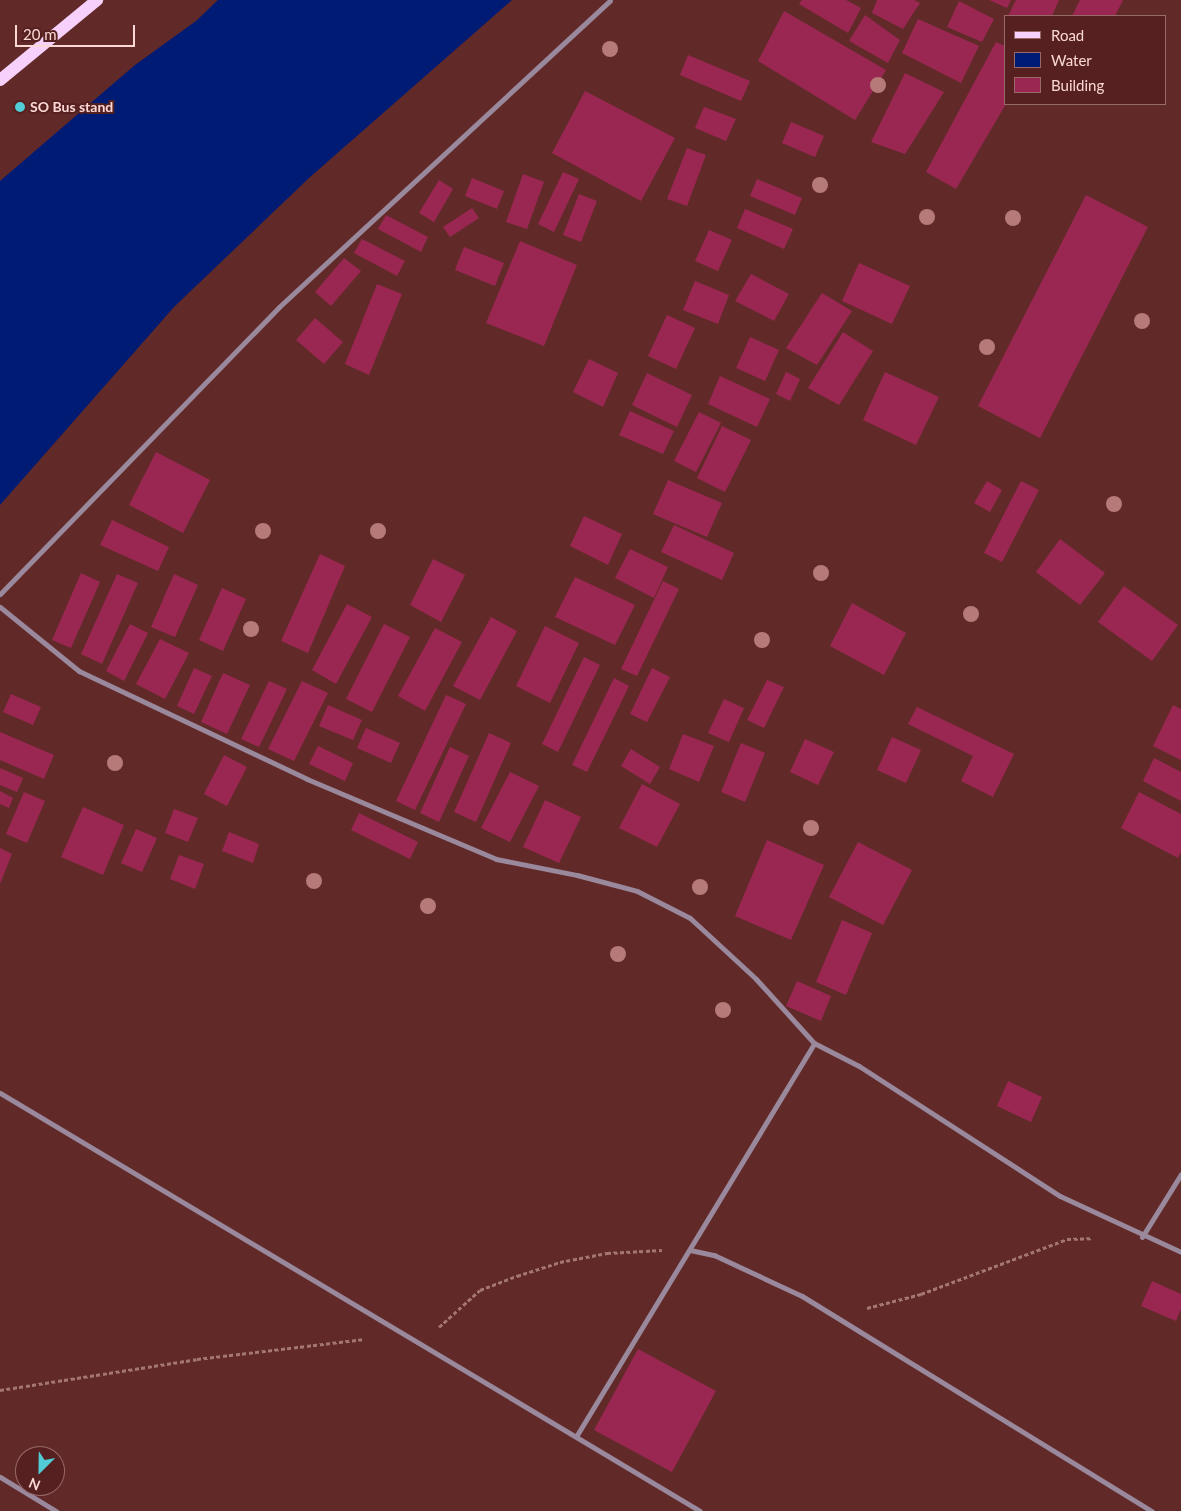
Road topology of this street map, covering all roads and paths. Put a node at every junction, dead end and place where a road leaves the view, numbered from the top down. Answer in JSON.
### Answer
{"nodes":[{"id":1,"x":97,"y":0,"type":"edge"},
{"id":2,"x":610,"y":0,"type":"edge"},
{"id":3,"x":0,"y":80,"type":"edge"},
{"id":4,"x":0,"y":594,"type":"edge"},
{"id":5,"x":0,"y":608,"type":"edge"},
{"id":6,"x":814,"y":1043,"type":"junction"},
{"id":7,"x":0,"y":1093,"type":"edge"},
{"id":8,"x":1181,"y":1174,"type":"edge"},
{"id":9,"x":1142,"y":1236,"type":"junction"},
{"id":10,"x":1095,"y":1238,"type":"dead end"},
{"id":11,"x":690,"y":1250,"type":"junction"},
{"id":12,"x":1181,"y":1252,"type":"edge"},
{"id":13,"x":823,"y":1308,"type":"junction"},
{"id":14,"x":577,"y":1436,"type":"junction"},
{"id":15,"x":0,"y":1477,"type":"edge"},
{"id":16,"x":56,"y":1511,"type":"edge"},
{"id":17,"x":700,"y":1511,"type":"edge"},
{"id":18,"x":1152,"y":1511,"type":"edge"}],
"edges":[{"from":1,"to":3,"type":"main road"},
{"from":2,"to":4,"type":"street"},
{"from":5,"to":6,"type":"street"},
{"from":6,"to":9,"type":"street"},
{"from":6,"to":11,"type":"street"},
{"from":7,"to":14,"type":"street"},
{"from":8,"to":9,"type":"street"},
{"from":9,"to":12,"type":"street"},
{"from":10,"to":13,"type":"path"},
{"from":11,"to":13,"type":"street"},
{"from":11,"to":14,"type":"street"},
{"from":13,"to":18,"type":"street"},
{"from":14,"to":17,"type":"street"},
{"from":15,"to":16,"type":"street"}]}
